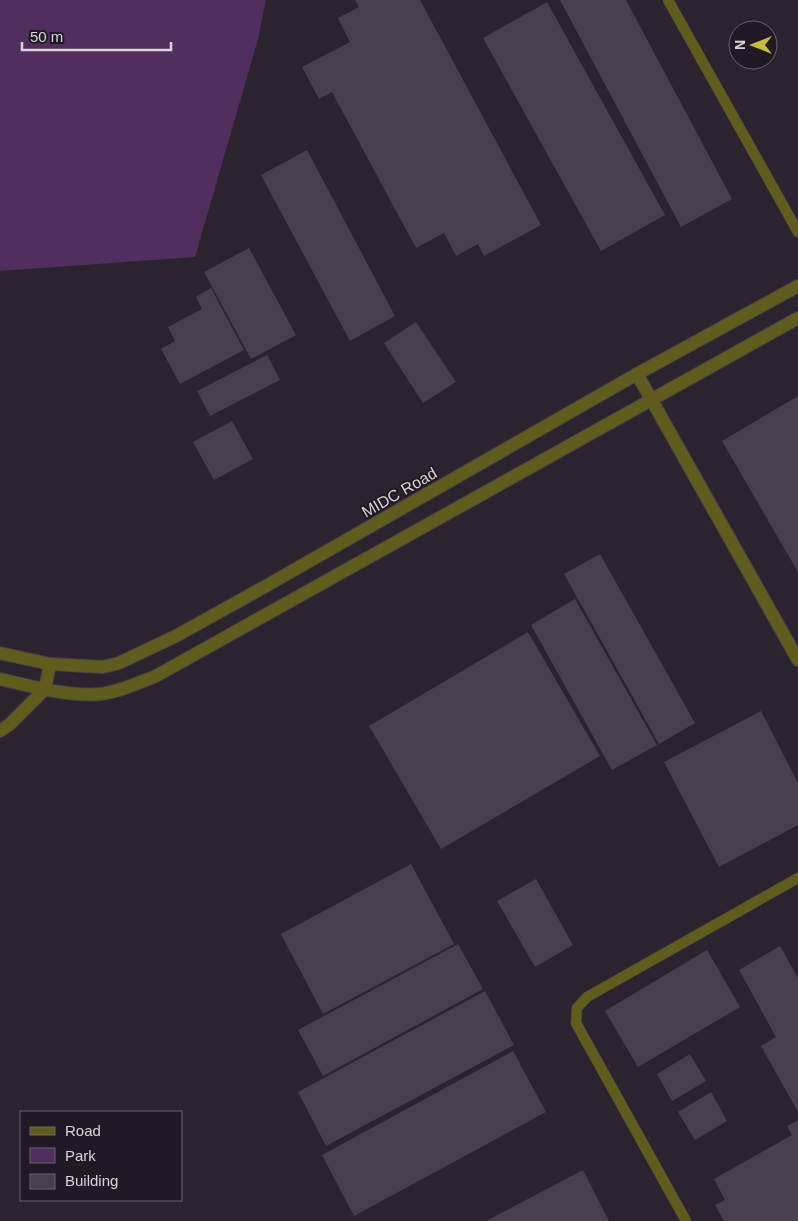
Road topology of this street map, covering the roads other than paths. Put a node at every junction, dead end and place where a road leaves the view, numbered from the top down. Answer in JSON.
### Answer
{"nodes":[{"id":1,"x":668,"y":0,"type":"edge"},
{"id":2,"x":798,"y":232,"type":"edge"},
{"id":3,"x":798,"y":286,"type":"edge"},
{"id":4,"x":798,"y":318,"type":"edge"},
{"id":5,"x":637,"y":374,"type":"junction"},
{"id":6,"x":651,"y":399,"type":"junction"},
{"id":7,"x":0,"y":653,"type":"edge"},
{"id":8,"x":798,"y":660,"type":"edge"},
{"id":9,"x":50,"y":664,"type":"junction"},
{"id":10,"x":0,"y":679,"type":"edge"},
{"id":11,"x":45,"y":689,"type":"junction"},
{"id":12,"x":0,"y":730,"type":"edge"},
{"id":13,"x":798,"y":878,"type":"edge"},
{"id":14,"x":686,"y":1221,"type":"edge"}],
"edges":[{"from":1,"to":2,"type":"lane"},
{"from":3,"to":5,"type":"street","name":"MIDC Road"},
{"from":4,"to":6,"type":"street"},
{"from":5,"to":6,"type":"street"},
{"from":5,"to":9,"type":"street","name":"MIDC Road"},
{"from":6,"to":8,"type":"street"},
{"from":6,"to":11,"type":"street"},
{"from":7,"to":9,"type":"street","name":"MIDC Road"},
{"from":9,"to":11,"type":"street"},
{"from":10,"to":11,"type":"street"},
{"from":11,"to":12,"type":"street"},
{"from":13,"to":14,"type":"lane"}]}
